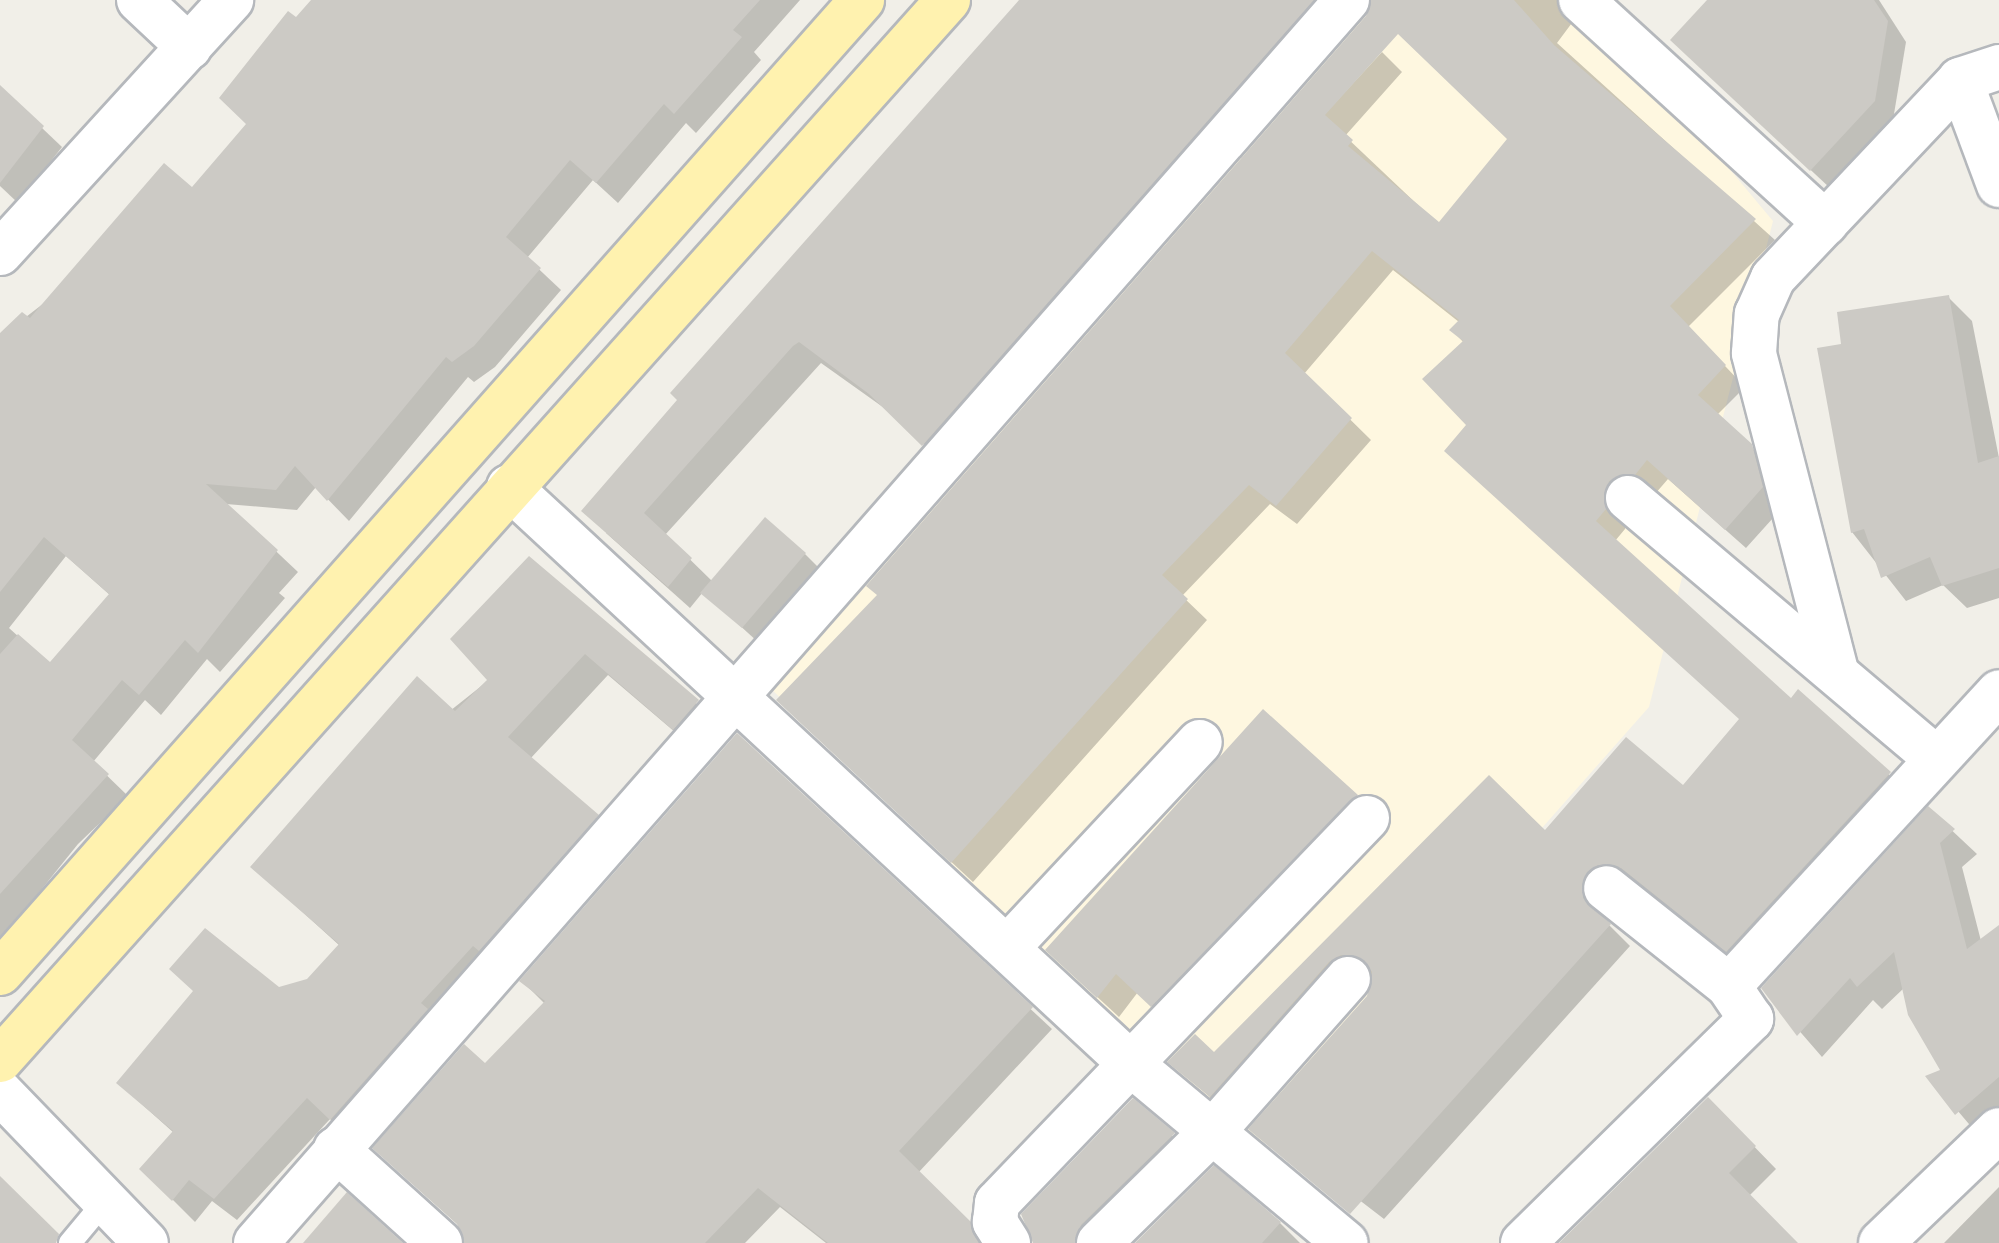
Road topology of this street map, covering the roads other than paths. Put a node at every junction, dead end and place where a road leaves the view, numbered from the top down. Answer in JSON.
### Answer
{"nodes":[{"id":1,"x":139,"y":0,"type":"edge"},
{"id":2,"x":231,"y":0,"type":"edge"},
{"id":3,"x":862,"y":0,"type":"edge"},
{"id":4,"x":948,"y":0,"type":"edge"},
{"id":5,"x":1347,"y":0,"type":"edge"},
{"id":6,"x":1581,"y":0,"type":"edge"},
{"id":7,"x":826,"y":41,"type":"junction"},
{"id":8,"x":189,"y":47,"type":"junction"},
{"id":9,"x":1979,"y":73,"type":"edge"},
{"id":10,"x":873,"y":83,"type":"junction"},
{"id":11,"x":1999,"y":185,"type":"edge"},
{"id":12,"x":1825,"y":223,"type":"junction"},
{"id":13,"x":3,"y":243,"type":"edge"},
{"id":14,"x":509,"y":487,"type":"junction"},
{"id":15,"x":1628,"y":498,"type":"dead end"},
{"id":16,"x":1835,"y":667,"type":"junction"},
{"id":17,"x":1999,"y":692,"type":"edge"},
{"id":18,"x":738,"y":697,"type":"junction"},
{"id":19,"x":1200,"y":742,"type":"dead end"},
{"id":20,"x":1937,"y":759,"type":"junction"},
{"id":21,"x":1367,"y":818,"type":"dead end"},
{"id":22,"x":1606,"y":888,"type":"dead end"},
{"id":23,"x":1007,"y":948,"type":"junction"},
{"id":24,"x":0,"y":973,"type":"edge"},
{"id":25,"x":1348,"y":979,"type":"dead end"},
{"id":26,"x":1729,"y":986,"type":"junction"},
{"id":27,"x":0,"y":1060,"type":"edge"},
{"id":28,"x":1132,"y":1065,"type":"junction"},
{"id":29,"x":0,"y":1092,"type":"edge"},
{"id":30,"x":1216,"y":1128,"type":"junction"},
{"id":31,"x":1999,"y":1130,"type":"edge"},
{"id":32,"x":336,"y":1149,"type":"junction"},
{"id":33,"x":105,"y":1201,"type":"junction"},
{"id":34,"x":70,"y":1243,"type":"edge"},
{"id":35,"x":146,"y":1243,"type":"edge"},
{"id":36,"x":256,"y":1243,"type":"edge"},
{"id":37,"x":440,"y":1243,"type":"edge"},
{"id":38,"x":1008,"y":1243,"type":"edge"},
{"id":39,"x":1099,"y":1243,"type":"edge"},
{"id":40,"x":1346,"y":1243,"type":"edge"},
{"id":41,"x":1523,"y":1243,"type":"edge"},
{"id":42,"x":1881,"y":1243,"type":"edge"}],
"edges":[{"from":1,"to":8,"type":"street"},
{"from":2,"to":8,"type":"street"},
{"from":3,"to":7,"type":"main road"},
{"from":4,"to":10,"type":"main road"},
{"from":5,"to":18,"type":"street"},
{"from":6,"to":12,"type":"street"},
{"from":7,"to":10,"type":"main road"},
{"from":7,"to":24,"type":"main road"},
{"from":8,"to":13,"type":"street"},
{"from":9,"to":11,"type":"street"},
{"from":9,"to":12,"type":"street"},
{"from":10,"to":14,"type":"main road"},
{"from":12,"to":16,"type":"street"},
{"from":14,"to":18,"type":"street"},
{"from":14,"to":27,"type":"main road"},
{"from":15,"to":16,"type":"street"},
{"from":16,"to":20,"type":"street"},
{"from":17,"to":20,"type":"street"},
{"from":18,"to":23,"type":"street"},
{"from":18,"to":32,"type":"street"},
{"from":19,"to":23,"type":"street"},
{"from":20,"to":26,"type":"street"},
{"from":21,"to":28,"type":"street"},
{"from":22,"to":26,"type":"street"},
{"from":23,"to":28,"type":"street"},
{"from":25,"to":30,"type":"street"},
{"from":26,"to":41,"type":"street"},
{"from":28,"to":30,"type":"street"},
{"from":28,"to":38,"type":"street"},
{"from":29,"to":33,"type":"street"},
{"from":30,"to":39,"type":"street"},
{"from":30,"to":40,"type":"street"},
{"from":31,"to":42,"type":"street"},
{"from":32,"to":36,"type":"street"},
{"from":32,"to":37,"type":"street"},
{"from":33,"to":34,"type":"lane"},
{"from":33,"to":35,"type":"street"}]}
